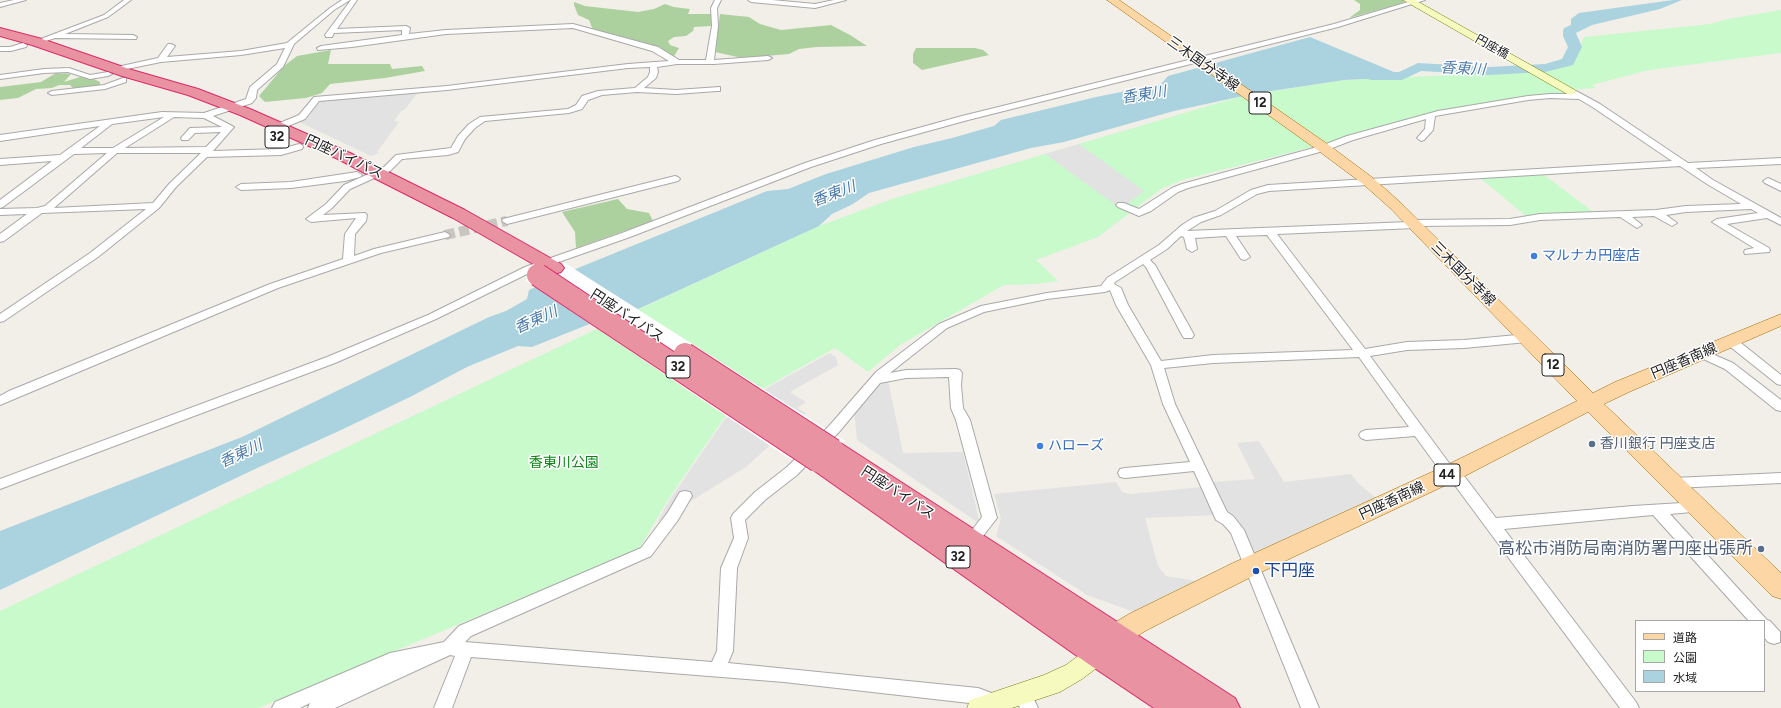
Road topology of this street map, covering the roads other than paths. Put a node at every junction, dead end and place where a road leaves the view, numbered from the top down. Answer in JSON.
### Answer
{"nodes":[{"id":1,"x":23,"y":0,"type":"edge"},
{"id":2,"x":128,"y":0,"type":"edge"},
{"id":3,"x":347,"y":0,"type":"edge"},
{"id":4,"x":354,"y":0,"type":"edge"},
{"id":5,"x":718,"y":0,"type":"edge"},
{"id":6,"x":751,"y":0,"type":"edge"},
{"id":7,"x":842,"y":0,"type":"edge"},
{"id":8,"x":1112,"y":0,"type":"edge"},
{"id":9,"x":1414,"y":1,"type":"edge"},
{"id":10,"x":0,"y":5,"type":"edge"},
{"id":11,"x":332,"y":31,"type":"junction"},
{"id":12,"x":0,"y":32,"type":"edge"},
{"id":13,"x":52,"y":36,"type":"junction"},
{"id":14,"x":133,"y":37,"type":"dead end"},
{"id":15,"x":405,"y":37,"type":"junction"},
{"id":16,"x":0,"y":39,"type":"edge"},
{"id":17,"x":30,"y":43,"type":"junction"},
{"id":18,"x":290,"y":45,"type":"junction"},
{"id":19,"x":171,"y":46,"type":"dead end"},
{"id":20,"x":0,"y":49,"type":"edge"},
{"id":21,"x":768,"y":58,"type":"dead end"},
{"id":22,"x":161,"y":60,"type":"junction"},
{"id":23,"x":1197,"y":60,"type":"junction"},
{"id":24,"x":710,"y":61,"type":"junction"},
{"id":25,"x":677,"y":62,"type":"junction"},
{"id":26,"x":653,"y":65,"type":"junction"},
{"id":27,"x":116,"y":74,"type":"junction"},
{"id":28,"x":0,"y":77,"type":"edge"},
{"id":29,"x":717,"y":89,"type":"dead end"},
{"id":30,"x":637,"y":90,"type":"junction"},
{"id":31,"x":52,"y":93,"type":"dead end"},
{"id":32,"x":1576,"y":94,"type":"junction"},
{"id":33,"x":219,"y":112,"type":"junction"},
{"id":34,"x":172,"y":115,"type":"junction"},
{"id":35,"x":1431,"y":115,"type":"junction"},
{"id":36,"x":110,"y":122,"type":"junction"},
{"id":37,"x":278,"y":127,"type":"junction"},
{"id":38,"x":228,"y":129,"type":"junction"},
{"id":39,"x":0,"y":138,"type":"edge"},
{"id":40,"x":185,"y":138,"type":"dead end"},
{"id":41,"x":1421,"y":138,"type":"dead end"},
{"id":42,"x":299,"y":147,"type":"junction"},
{"id":43,"x":1322,"y":147,"type":"junction"},
{"id":44,"x":71,"y":150,"type":"junction"},
{"id":45,"x":116,"y":150,"type":"junction"},
{"id":46,"x":207,"y":152,"type":"junction"},
{"id":47,"x":62,"y":158,"type":"junction"},
{"id":48,"x":1781,"y":160,"type":"edge"},
{"id":49,"x":0,"y":162,"type":"edge"},
{"id":50,"x":1684,"y":164,"type":"junction"},
{"id":51,"x":367,"y":176,"type":"junction"},
{"id":52,"x":675,"y":179,"type":"dead end"},
{"id":53,"x":1768,"y":181,"type":"dead end"},
{"id":54,"x":1368,"y":182,"type":"junction"},
{"id":55,"x":241,"y":187,"type":"dead end"},
{"id":56,"x":1781,"y":188,"type":"edge"},
{"id":57,"x":0,"y":205,"type":"edge"},
{"id":58,"x":1121,"y":205,"type":"dead end"},
{"id":59,"x":156,"y":206,"type":"junction"},
{"id":60,"x":1751,"y":206,"type":"junction"},
{"id":61,"x":38,"y":211,"type":"junction"},
{"id":62,"x":0,"y":212,"type":"edge"},
{"id":63,"x":1656,"y":214,"type":"junction"},
{"id":64,"x":1622,"y":215,"type":"junction"},
{"id":65,"x":1768,"y":215,"type":"junction"},
{"id":66,"x":507,"y":221,"type":"tunnel mouth"},
{"id":67,"x":1781,"y":222,"type":"edge"},
{"id":68,"x":1672,"y":223,"type":"dead end"},
{"id":69,"x":1414,"y":224,"type":"junction"},
{"id":70,"x":1637,"y":225,"type":"dead end"},
{"id":71,"x":1269,"y":231,"type":"junction"},
{"id":72,"x":1185,"y":234,"type":"junction"},
{"id":73,"x":1230,"y":234,"type":"junction"},
{"id":74,"x":445,"y":236,"type":"tunnel mouth"},
{"id":75,"x":0,"y":238,"type":"edge"},
{"id":76,"x":1192,"y":249,"type":"dead end"},
{"id":77,"x":1749,"y":252,"type":"dead end"},
{"id":78,"x":1245,"y":257,"type":"dead end"},
{"id":79,"x":1144,"y":260,"type":"junction"},
{"id":80,"x":348,"y":261,"type":"junction"},
{"id":81,"x":542,"y":269,"type":"junction"},
{"id":82,"x":1108,"y":285,"type":"junction"},
{"id":83,"x":0,"y":319,"type":"edge"},
{"id":84,"x":1781,"y":320,"type":"edge"},
{"id":85,"x":1188,"y":335,"type":"dead end"},
{"id":86,"x":1527,"y":338,"type":"junction"},
{"id":87,"x":1732,"y":342,"type":"junction"},
{"id":88,"x":1362,"y":353,"type":"junction"},
{"id":89,"x":1703,"y":354,"type":"junction"},
{"id":90,"x":1157,"y":365,"type":"junction"},
{"id":91,"x":876,"y":380,"type":"junction"},
{"id":92,"x":1781,"y":381,"type":"edge"},
{"id":93,"x":0,"y":401,"type":"edge"},
{"id":94,"x":1592,"y":404,"type":"junction"},
{"id":95,"x":1781,"y":407,"type":"edge"},
{"id":96,"x":1419,"y":431,"type":"junction"},
{"id":97,"x":1366,"y":434,"type":"dead end"},
{"id":98,"x":825,"y":455,"type":"junction"},
{"id":99,"x":1199,"y":466,"type":"junction"},
{"id":100,"x":1453,"y":472,"type":"junction"},
{"id":101,"x":1125,"y":473,"type":"dead end"},
{"id":102,"x":1781,"y":478,"type":"edge"},
{"id":103,"x":1674,"y":483,"type":"junction"},
{"id":104,"x":0,"y":484,"type":"edge"},
{"id":105,"x":685,"y":496,"type":"dead end"},
{"id":106,"x":1698,"y":507,"type":"junction"},
{"id":107,"x":1657,"y":510,"type":"junction"},
{"id":108,"x":1492,"y":524,"type":"junction"},
{"id":109,"x":972,"y":541,"type":"junction"},
{"id":110,"x":1251,"y":566,"type":"junction"},
{"id":111,"x":1781,"y":588,"type":"edge"},
{"id":112,"x":1758,"y":620,"type":"edge"},
{"id":113,"x":1106,"y":645,"type":"junction"},
{"id":114,"x":457,"y":649,"type":"junction"},
{"id":115,"x":717,"y":670,"type":"junction"},
{"id":116,"x":1026,"y":701,"type":"edge"},
{"id":117,"x":988,"y":705,"type":"edge"},
{"id":118,"x":281,"y":708,"type":"edge"},
{"id":119,"x":317,"y":708,"type":"edge"},
{"id":120,"x":443,"y":708,"type":"edge"},
{"id":121,"x":1181,"y":708,"type":"edge"},
{"id":122,"x":1224,"y":708,"type":"edge"},
{"id":123,"x":1310,"y":708,"type":"edge"},
{"id":124,"x":1630,"y":708,"type":"edge"}],
"edges":[{"from":1,"to":10,"type":"street"},
{"from":2,"to":13,"type":"street"},
{"from":3,"to":18,"type":"street"},
{"from":4,"to":11,"type":"street"},
{"from":5,"to":24,"type":"street"},
{"from":6,"to":7,"type":"street"},
{"from":8,"to":23,"type":"main road","name":"三木国分寺線","number":"12"},
{"from":9,"to":23,"type":"street"},
{"from":9,"to":32,"type":"street","name":"円座橋"},
{"from":11,"to":15,"type":"street"},
{"from":11,"to":15,"type":"street"},
{"from":12,"to":17,"type":"highway","name":"円座バイパス","number":"32"},
{"from":13,"to":14,"type":"street"},
{"from":13,"to":17,"type":"street"},
{"from":15,"to":25,"type":"street"},
{"from":16,"to":17,"type":"highway","name":"円座バイパス","number":"32"},
{"from":17,"to":20,"type":"street"},
{"from":17,"to":27,"type":"highway","name":"円座バイパス","number":"32"},
{"from":18,"to":22,"type":"street"},
{"from":18,"to":33,"type":"street"},
{"from":19,"to":22,"type":"street"},
{"from":21,"to":24,"type":"street"},
{"from":22,"to":27,"type":"street"},
{"from":23,"to":43,"type":"main road","name":"三木国分寺線","number":"12"},
{"from":23,"to":81,"type":"street"},
{"from":24,"to":25,"type":"street"},
{"from":25,"to":26,"type":"street"},
{"from":26,"to":30,"type":"street"},
{"from":26,"to":37,"type":"street"},
{"from":27,"to":28,"type":"street"},
{"from":27,"to":31,"type":"street"},
{"from":27,"to":33,"type":"highway","name":"円座バイパス","number":"32"},
{"from":29,"to":30,"type":"street"},
{"from":30,"to":51,"type":"street"},
{"from":32,"to":35,"type":"street"},
{"from":32,"to":50,"type":"street"},
{"from":33,"to":34,"type":"street"},
{"from":33,"to":37,"type":"highway","name":"円座バイパス","number":"32"},
{"from":33,"to":38,"type":"street"},
{"from":33,"to":42,"type":"highway","name":"円座バイパス","number":"32"},
{"from":34,"to":36,"type":"street"},
{"from":34,"to":45,"type":"street"},
{"from":35,"to":41,"type":"street"},
{"from":35,"to":43,"type":"street"},
{"from":36,"to":39,"type":"street"},
{"from":36,"to":44,"type":"street"},
{"from":37,"to":51,"type":"highway","name":"円座バイパス","number":"32"},
{"from":38,"to":40,"type":"street"},
{"from":38,"to":46,"type":"street"},
{"from":42,"to":46,"type":"street"},
{"from":42,"to":51,"type":"highway","name":"円座バイパス","number":"32"},
{"from":43,"to":54,"type":"main road","name":"三木国分寺線","number":"12"},
{"from":43,"to":58,"type":"street"},
{"from":44,"to":45,"type":"street"},
{"from":44,"to":47,"type":"street"},
{"from":45,"to":46,"type":"street"},
{"from":45,"to":61,"type":"street"},
{"from":46,"to":59,"type":"street"},
{"from":47,"to":49,"type":"street"},
{"from":47,"to":57,"type":"street"},
{"from":48,"to":50,"type":"street"},
{"from":50,"to":54,"type":"street"},
{"from":50,"to":60,"type":"street"},
{"from":51,"to":55,"type":"street"},
{"from":51,"to":80,"type":"street"},
{"from":51,"to":81,"type":"highway","name":"円座バイパス","number":"32"},
{"from":52,"to":66,"type":"street"},
{"from":53,"to":56,"type":"street"},
{"from":54,"to":69,"type":"main road","name":"三木国分寺線","number":"12"},
{"from":54,"to":72,"type":"street"},
{"from":59,"to":61,"type":"street"},
{"from":59,"to":83,"type":"street"},
{"from":60,"to":63,"type":"street"},
{"from":60,"to":65,"type":"street"},
{"from":61,"to":62,"type":"street"},
{"from":61,"to":75,"type":"street"},
{"from":63,"to":64,"type":"street"},
{"from":63,"to":68,"type":"street"},
{"from":64,"to":69,"type":"street"},
{"from":64,"to":70,"type":"street"},
{"from":65,"to":67,"type":"street"},
{"from":65,"to":77,"type":"street"},
{"from":69,"to":71,"type":"street"},
{"from":69,"to":86,"type":"main road","name":"三木国分寺線","number":"12"},
{"from":71,"to":73,"type":"street"},
{"from":71,"to":88,"type":"street"},
{"from":72,"to":73,"type":"street"},
{"from":72,"to":76,"type":"street"},
{"from":72,"to":79,"type":"street"},
{"from":73,"to":78,"type":"street"},
{"from":74,"to":80,"type":"street"},
{"from":79,"to":82,"type":"street"},
{"from":79,"to":85,"type":"street"},
{"from":80,"to":93,"type":"street"},
{"from":81,"to":98,"type":"highway","name":"円座バイパス","number":"32","bridge":true},
{"from":81,"to":104,"type":"street"},
{"from":82,"to":90,"type":"street"},
{"from":82,"to":91,"type":"street"},
{"from":84,"to":87,"type":"main road","name":"円座香南線","number":"44"},
{"from":86,"to":88,"type":"street"},
{"from":86,"to":94,"type":"main road","name":"三木国分寺線","number":"12"},
{"from":87,"to":89,"type":"main road","name":"円座香南線","number":"44"},
{"from":87,"to":92,"type":"street"},
{"from":88,"to":90,"type":"street"},
{"from":88,"to":96,"type":"street"},
{"from":89,"to":94,"type":"main road","name":"円座香南線","number":"44"},
{"from":89,"to":95,"type":"street"},
{"from":90,"to":99,"type":"street"},
{"from":91,"to":109,"type":"street"},
{"from":91,"to":115,"type":"street"},
{"from":94,"to":100,"type":"main road","name":"円座香南線","number":"44"},
{"from":94,"to":103,"type":"main road","name":"三木国分寺線","number":"12"},
{"from":96,"to":97,"type":"street"},
{"from":96,"to":100,"type":"street"},
{"from":98,"to":109,"type":"highway","name":"円座バイパス","number":"32"},
{"from":98,"to":113,"type":"highway","name":"円座バイパス","number":"32"},
{"from":99,"to":101,"type":"street"},
{"from":99,"to":110,"type":"street"},
{"from":100,"to":108,"type":"street"},
{"from":100,"to":110,"type":"main road","name":"円座香南線","number":"44"},
{"from":102,"to":103,"type":"street"},
{"from":103,"to":106,"type":"main road","name":"三木国分寺線","number":"12"},
{"from":105,"to":114,"type":"street"},
{"from":106,"to":107,"type":"street"},
{"from":106,"to":111,"type":"main road","name":"三木国分寺線","number":"12"},
{"from":107,"to":108,"type":"street"},
{"from":107,"to":112,"type":"street"},
{"from":108,"to":124,"type":"street"},
{"from":109,"to":113,"type":"highway","name":"円座バイパス","number":"32"},
{"from":110,"to":113,"type":"main road","name":"円座香南線","number":"44"},
{"from":110,"to":123,"type":"street"},
{"from":113,"to":116,"type":"street"},
{"from":113,"to":121,"type":"highway","name":"円座バイパス","number":"32"},
{"from":113,"to":122,"type":"highway","name":"円座バイパス","number":"32"},
{"from":114,"to":115,"type":"street"},
{"from":114,"to":118,"type":"street"},
{"from":114,"to":119,"type":"street"},
{"from":114,"to":120,"type":"street"},
{"from":115,"to":117,"type":"street"},
{"from":116,"to":117,"type":"street"}]}
